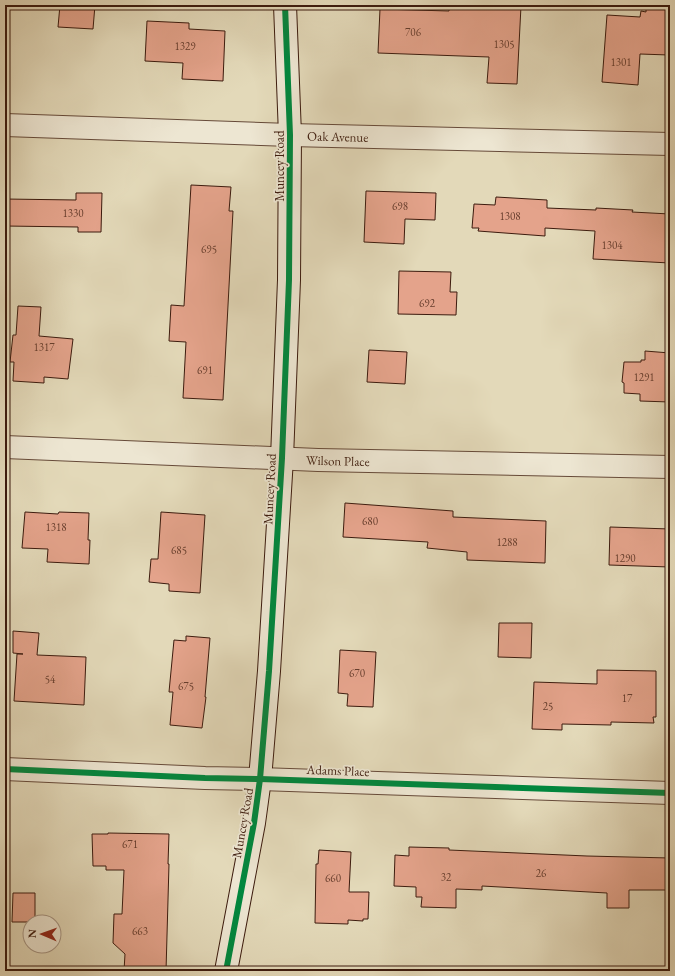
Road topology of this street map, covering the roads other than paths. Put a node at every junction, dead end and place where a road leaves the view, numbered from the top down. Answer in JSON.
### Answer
{"nodes":[{"id":1,"x":285,"y":5,"type":"edge"},
{"id":2,"x":5,"y":125,"type":"edge"},
{"id":3,"x":290,"y":135,"type":"junction"},
{"id":4,"x":670,"y":144,"type":"edge"},
{"id":5,"x":5,"y":447,"type":"edge"},
{"id":6,"x":282,"y":458,"type":"junction"},
{"id":7,"x":670,"y":467,"type":"edge"},
{"id":8,"x":5,"y":769,"type":"edge"},
{"id":9,"x":260,"y":779,"type":"junction"},
{"id":10,"x":670,"y":793,"type":"edge"},
{"id":11,"x":226,"y":971,"type":"edge"}],
"edges":[{"from":1,"to":3,"type":"street","name":"Muncey Road"},
{"from":2,"to":3,"type":"street","name":"Oak Avenue"},
{"from":3,"to":4,"type":"street","name":"Oak Avenue"},
{"from":3,"to":6,"type":"street","name":"Muncey Road"},
{"from":5,"to":6,"type":"street","name":"Wilson Place"},
{"from":6,"to":7,"type":"street","name":"Wilson Place"},
{"from":6,"to":9,"type":"street","name":"Muncey Road"},
{"from":8,"to":9,"type":"street","name":"Adams Place"},
{"from":9,"to":10,"type":"street","name":"Adams Place"},
{"from":9,"to":11,"type":"street","name":"Muncey Road"}]}
